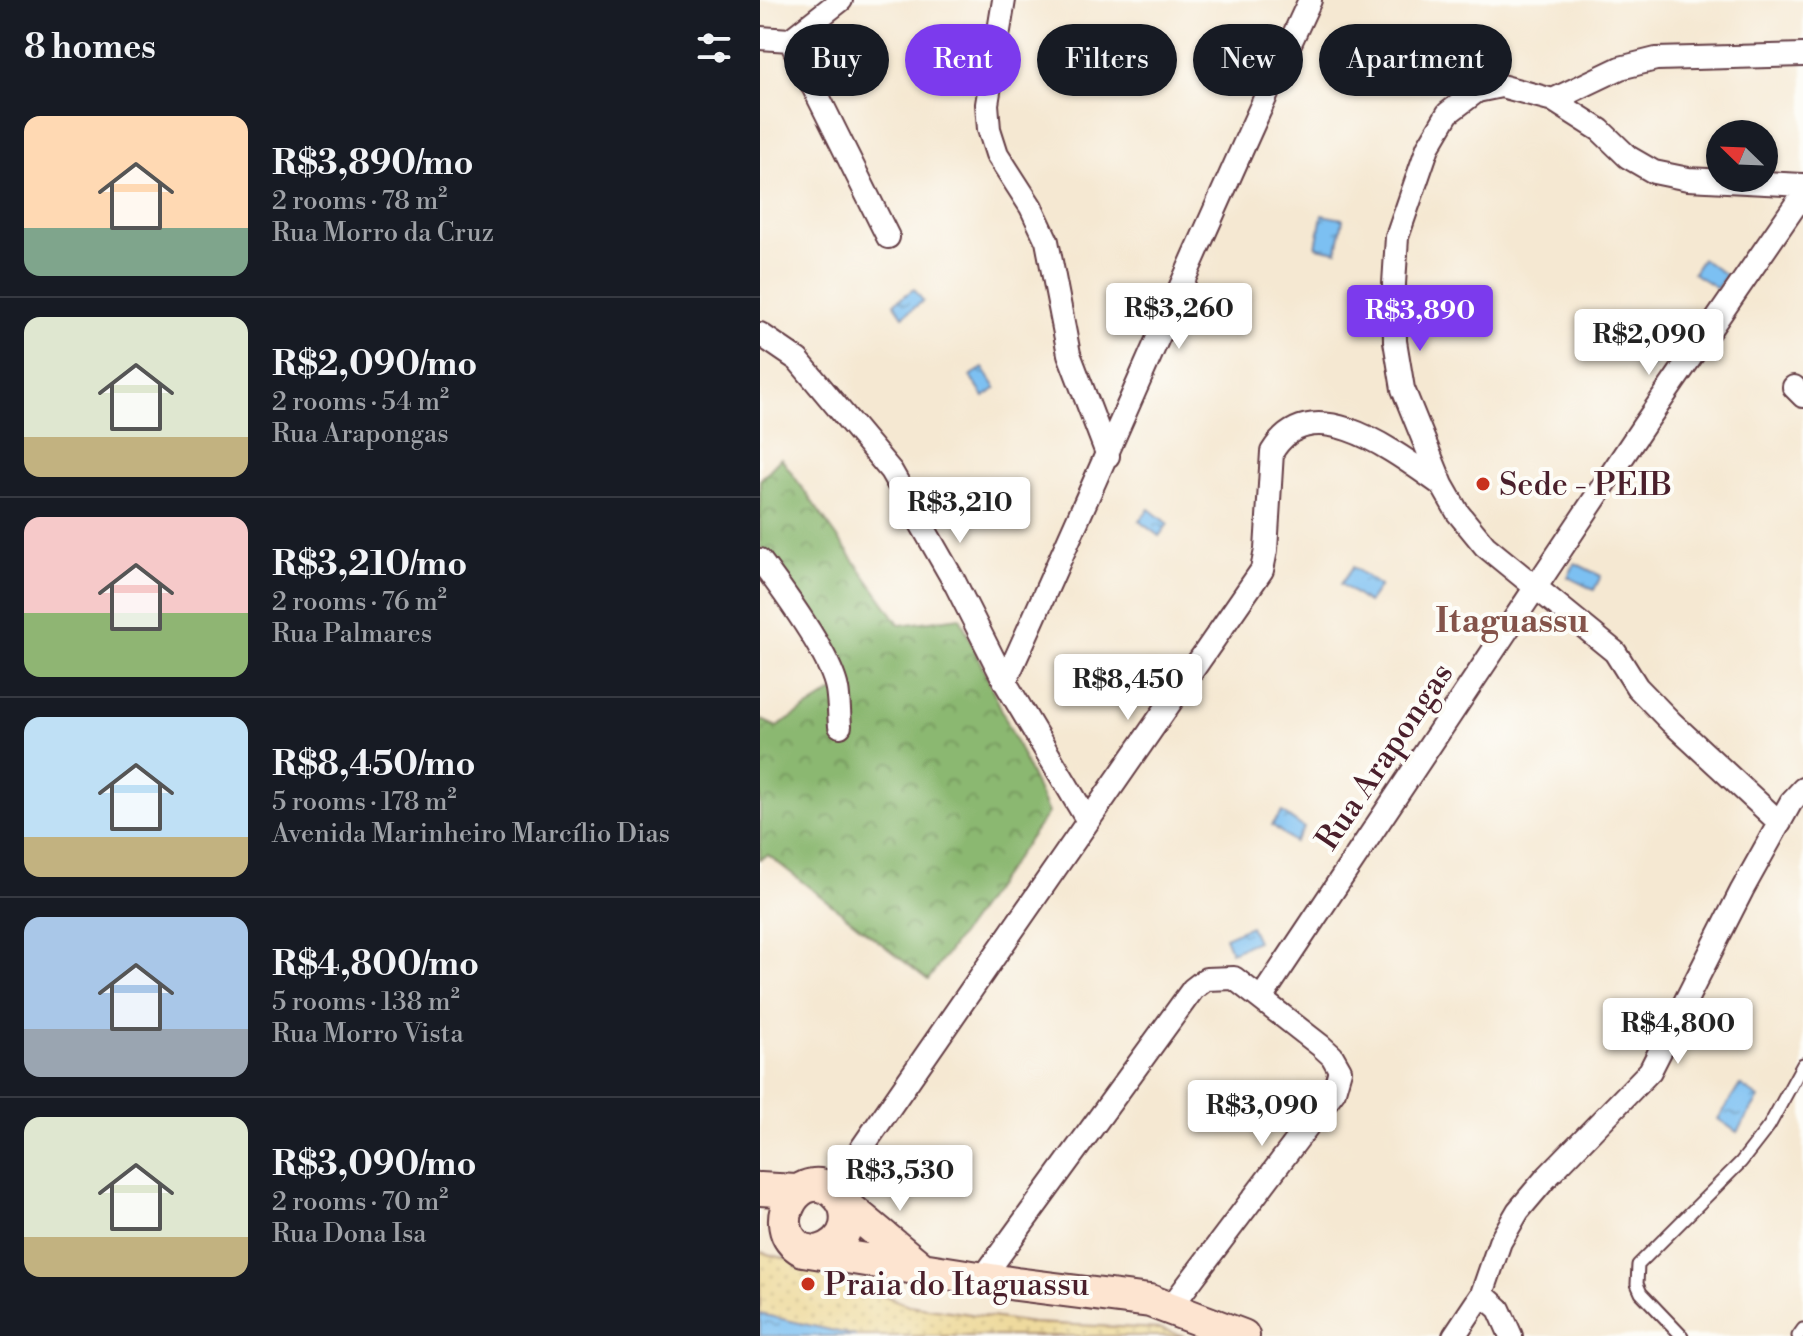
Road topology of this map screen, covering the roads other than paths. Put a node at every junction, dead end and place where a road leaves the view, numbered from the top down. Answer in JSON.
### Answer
{"nodes":[{"id":1,"x":841,"y":0,"type":"edge"},
{"id":2,"x":1004,"y":0,"type":"edge"},
{"id":3,"x":1310,"y":0,"type":"edge"},
{"id":4,"x":810,"y":24,"type":"edge"},
{"id":5,"x":760,"y":38,"type":"edge"},
{"id":6,"x":784,"y":40,"type":"edge"},
{"id":7,"x":1803,"y":55,"type":"edge"},
{"id":8,"x":818,"y":96,"type":"edge"},
{"id":9,"x":1553,"y":100,"type":"junction"},
{"id":10,"x":1803,"y":185,"type":"edge"},
{"id":11,"x":1803,"y":194,"type":"edge"},
{"id":12,"x":888,"y":237,"type":"dead end"},
{"id":13,"x":760,"y":334,"type":"edge"},
{"id":14,"x":1108,"y":456,"type":"junction"},
{"id":15,"x":1442,"y":485,"type":"junction"},
{"id":16,"x":760,"y":560,"type":"edge"},
{"id":17,"x":1534,"y":588,"type":"junction"},
{"id":18,"x":1005,"y":682,"type":"junction"},
{"id":19,"x":840,"y":726,"type":"dead end"},
{"id":20,"x":1803,"y":789,"type":"edge"},
{"id":21,"x":1088,"y":821,"type":"junction"},
{"id":22,"x":1780,"y":823,"type":"junction"},
{"id":23,"x":1262,"y":997,"type":"junction"},
{"id":24,"x":1803,"y":1064,"type":"edge"},
{"id":25,"x":760,"y":1189,"type":"edge"},
{"id":26,"x":796,"y":1191,"type":"junction"},
{"id":27,"x":838,"y":1197,"type":"junction"},
{"id":28,"x":772,"y":1229,"type":"edge"},
{"id":29,"x":821,"y":1251,"type":"junction"},
{"id":30,"x":920,"y":1267,"type":"junction"},
{"id":31,"x":982,"y":1279,"type":"junction"},
{"id":32,"x":1482,"y":1294,"type":"junction"},
{"id":33,"x":1171,"y":1307,"type":"junction"},
{"id":34,"x":1803,"y":1329,"type":"edge"},
{"id":35,"x":1243,"y":1336,"type":"edge"},
{"id":36,"x":1454,"y":1336,"type":"edge"},
{"id":37,"x":1511,"y":1336,"type":"edge"},
{"id":38,"x":1682,"y":1336,"type":"edge"},
{"id":39,"x":1798,"y":1336,"type":"edge"}],
"edges":[{"from":1,"to":4,"type":"street"},
{"from":2,"to":14,"type":"street"},
{"from":3,"to":14,"type":"street"},
{"from":5,"to":6,"type":"street"},
{"from":7,"to":9,"type":"street"},
{"from":8,"to":12,"type":"street"},
{"from":9,"to":10,"type":"street"},
{"from":9,"to":15,"type":"street"},
{"from":11,"to":17,"type":"street","name":"Rua Arapongas"},
{"from":13,"to":18,"type":"street"},
{"from":14,"to":18,"type":"street"},
{"from":15,"to":17,"type":"street"},
{"from":15,"to":21,"type":"street"},
{"from":16,"to":19,"type":"street"},
{"from":17,"to":22,"type":"street"},
{"from":17,"to":23,"type":"street","name":"Rua Arapongas"},
{"from":18,"to":21,"type":"street"},
{"from":20,"to":22,"type":"street"},
{"from":21,"to":27,"type":"street"},
{"from":22,"to":32,"type":"street"},
{"from":23,"to":31,"type":"street"},
{"from":23,"to":33,"type":"street"},
{"from":24,"to":38,"type":"lane"},
{"from":25,"to":26,"type":"main road"},
{"from":26,"to":27,"type":"main road"},
{"from":26,"to":28,"type":"main road"},
{"from":27,"to":29,"type":"main road"},
{"from":27,"to":30,"type":"main road"},
{"from":28,"to":29,"type":"main road"},
{"from":29,"to":30,"type":"main road"},
{"from":30,"to":31,"type":"main road"},
{"from":31,"to":33,"type":"main road"},
{"from":32,"to":36,"type":"street"},
{"from":32,"to":37,"type":"street"},
{"from":33,"to":35,"type":"main road"},
{"from":34,"to":39,"type":"lane"}]}
